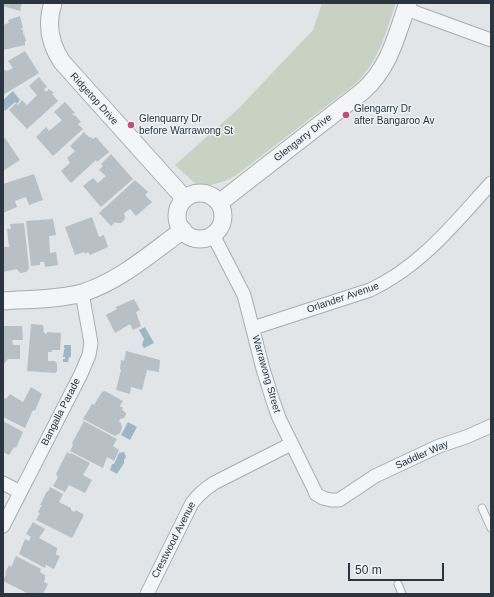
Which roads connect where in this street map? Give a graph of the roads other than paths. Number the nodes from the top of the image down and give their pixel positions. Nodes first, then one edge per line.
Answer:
1 (53, 3) edge
2 (407, 6) edge
3 (491, 40) edge
4 (491, 184) edge
5 (185, 199) junction
6 (219, 203) junction
7 (183, 230) junction
8 (213, 235) junction
9 (82, 293) junction
10 (3, 300) edge
11 (253, 328) junction
12 (491, 426) edge
13 (291, 444) junction
14 (3, 483) edge
15 (355, 490) joint
16 (20, 492) junction
17 (482, 508) dead end
18 (3, 526) edge
19 (491, 528) edge
20 (398, 584) dead end
21 (147, 594) edge
22 (402, 594) edge

1 - 5 street, Ridgetop Drive
2 - 3 street
2 - 6 street, Glengarry Drive
4 - 11 street, Orlander Avenue
5 - 6 street
5 - 7 street
6 - 8 street
7 - 8 street
7 - 9 street
8 - 11 street, Warrawong Street
9 - 10 street
9 - 16 street, Bangalla Parade
11 - 13 street, Warrawong Street
12 - 15 street, Saddler Way
13 - 15 street, Warrawong Street
13 - 21 street, Crestwood Avenue
14 - 16 street
16 - 18 street, Bangalla Parade
17 - 19 lane
20 - 22 lane

